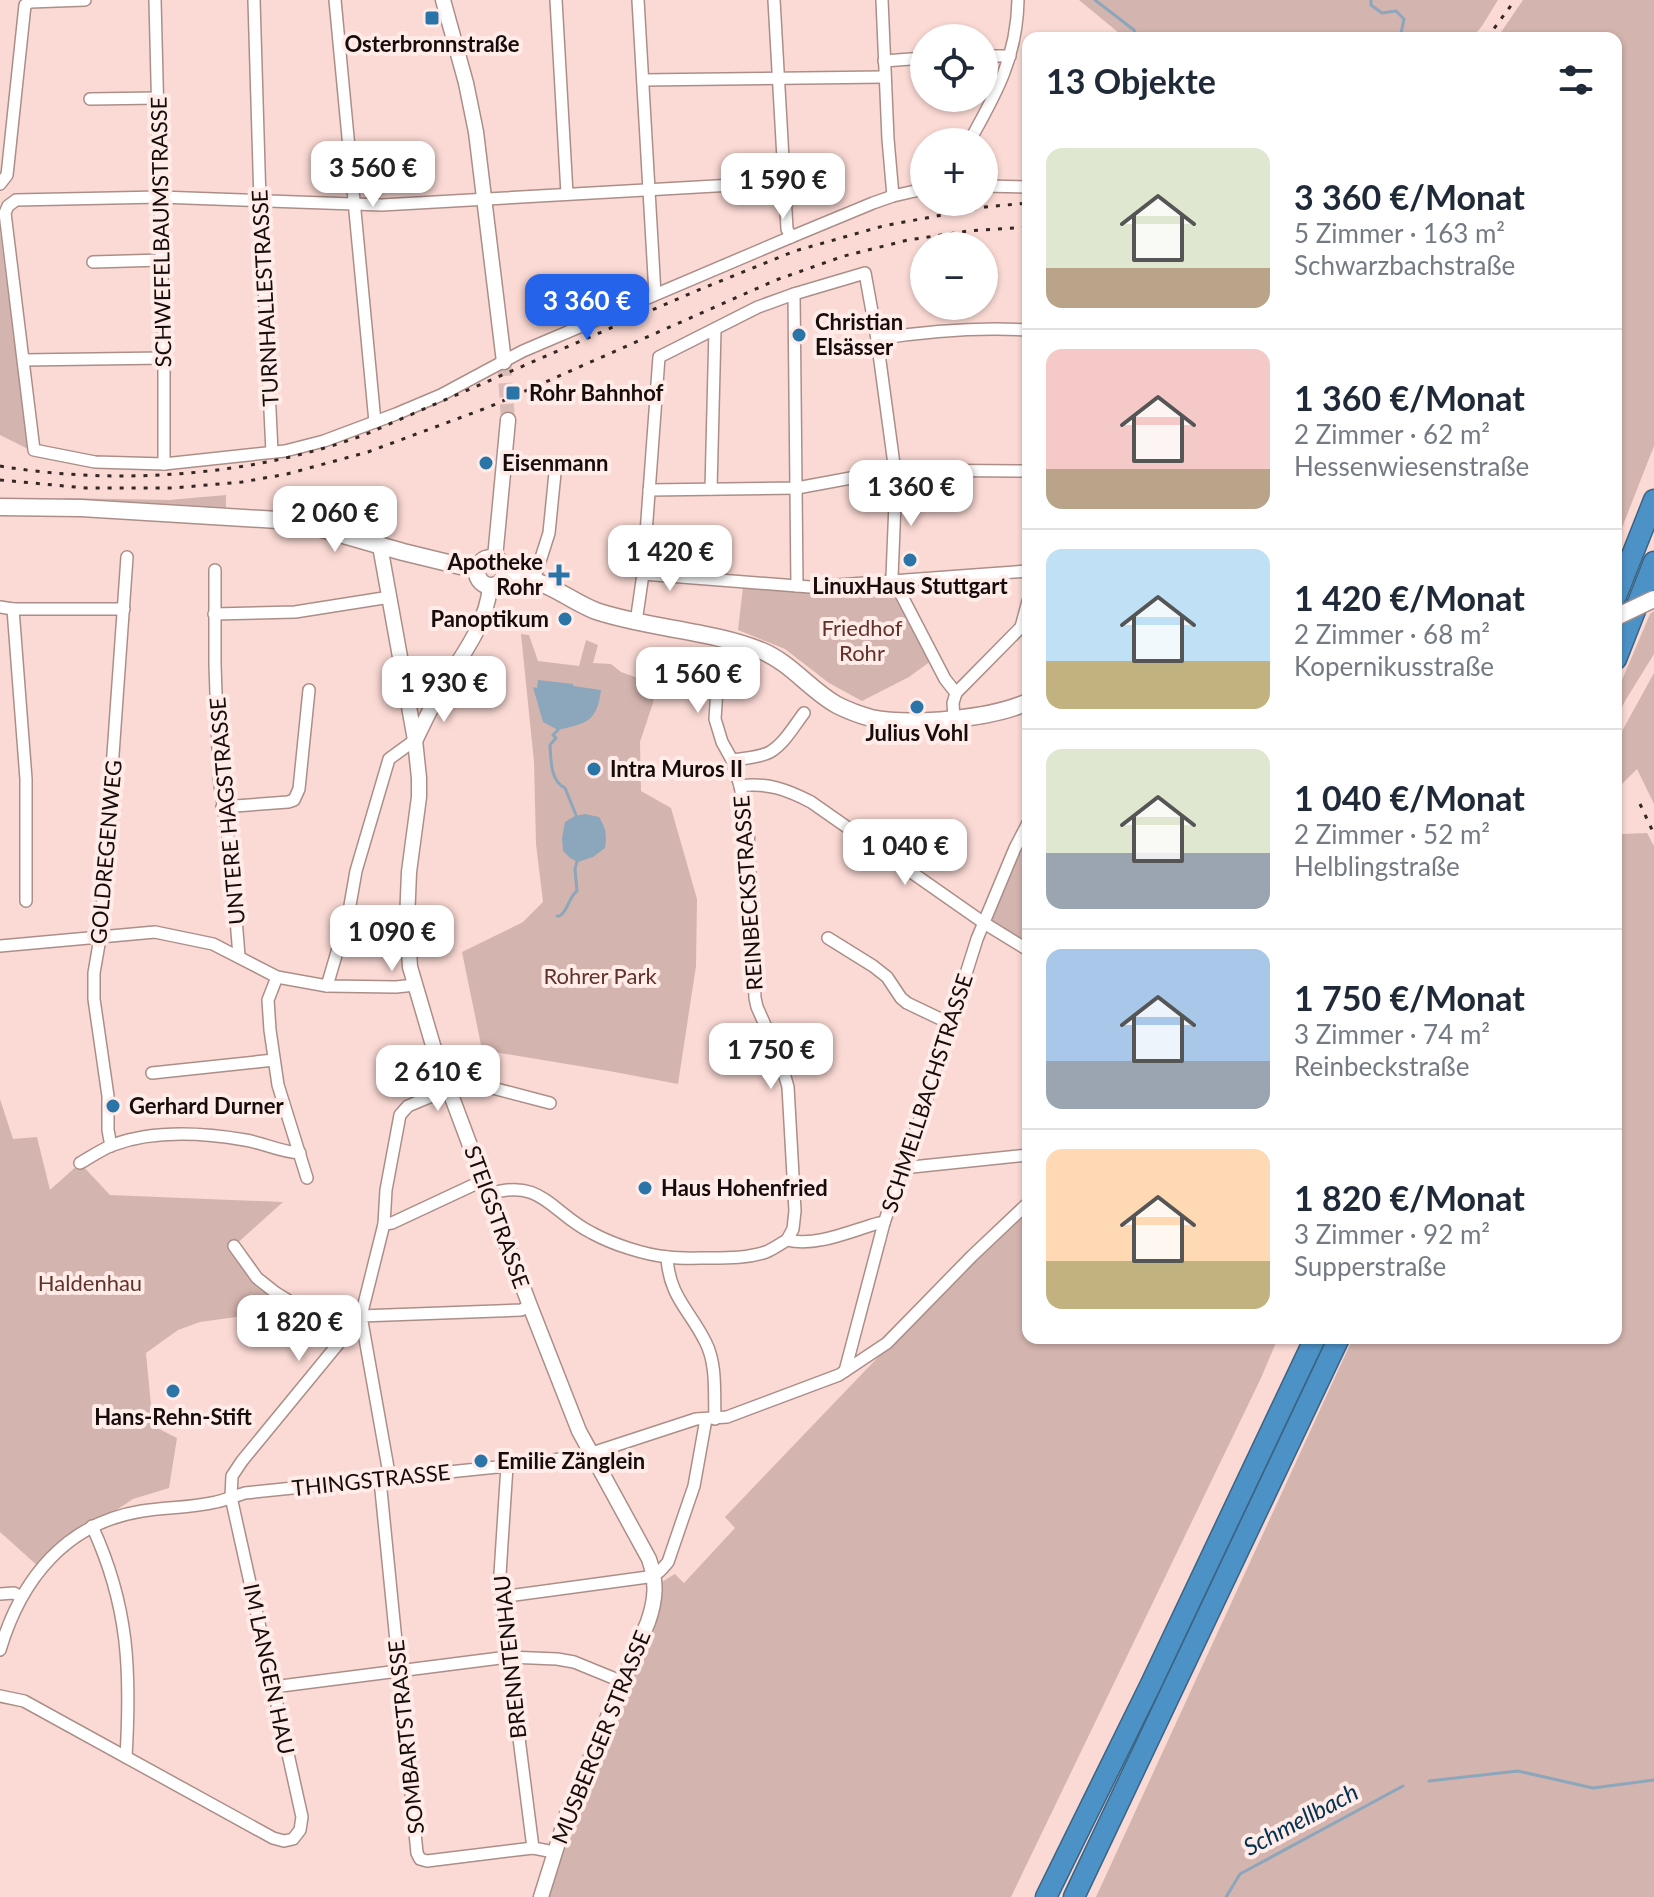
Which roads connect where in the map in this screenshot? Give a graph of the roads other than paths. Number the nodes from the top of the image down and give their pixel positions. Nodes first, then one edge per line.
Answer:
1 (85, 0) edge
2 (155, 0) edge
3 (254, 0) edge
4 (335, 0) edge
5 (443, 0) edge
6 (556, 0) edge
7 (638, 0) edge
8 (774, 0) edge
9 (882, 0) edge
10 (1018, 0) edge
11 (998, 56) edge
12 (1010, 56) junction
13 (910, 59) edge
14 (884, 61) junction
15 (885, 77) junction
16 (778, 78) junction
17 (643, 80) junction
18 (158, 98) junction
19 (90, 99) dead end
20 (977, 128) edge
21 (784, 182) junction
22 (0, 184) edge
23 (998, 186) edge
24 (1022, 187) edge
25 (649, 190) junction
26 (910, 192) edge
27 (567, 194) junction
28 (893, 196) junction
29 (160, 197) junction
30 (485, 200) junction
31 (260, 202) junction
32 (355, 206) junction
33 (791, 237) junction
34 (162, 260) junction
35 (93, 262) dead end
36 (655, 294) junction
37 (794, 294) junction
38 (715, 329) junction
39 (1022, 330) edge
40 (877, 339) junction
41 (164, 358) junction
42 (24, 360) junction
43 (504, 362) junction
44 (508, 420) tunnel mouth
45 (375, 422) junction
46 (272, 452) junction
47 (164, 464) junction
48 (894, 470) junction
49 (1022, 471) edge
50 (555, 473) dead end
51 (797, 488) junction
52 (711, 489) junction
53 (649, 490) junction
54 (1654, 500) edge
55 (2, 509) edge
56 (380, 546) junction
57 (127, 557) dead end
58 (495, 558) junction
59 (1654, 562) edge
60 (215, 570) dead end
61 (477, 570) junction
62 (1022, 571) edge
63 (643, 574) junction
64 (519, 578) junction
65 (1622, 581) edge
66 (893, 582) junction
67 (797, 586) junction
68 (490, 587) junction
69 (390, 597) junction
70 (1654, 599) edge
71 (0, 607) edge
72 (13, 609) junction
73 (124, 609) junction
74 (214, 614) junction
75 (1622, 614) edge
76 (636, 622) junction
77 (1022, 626) edge
78 (729, 640) junction
79 (1622, 644) edge
80 (309, 690) dead end
81 (956, 693) junction
82 (1022, 704) edge
83 (410, 713) junction
84 (804, 713) dead end
85 (428, 715) junction
86 (954, 718) junction
87 (415, 740) junction
88 (732, 760) junction
89 (740, 786) junction
90 (222, 807) junction
91 (1022, 835) edge
92 (26, 901) dead end
93 (984, 923) junction
94 (100, 938) junction
95 (828, 938) dead end
96 (0, 946) edge
97 (1022, 946) edge
98 (239, 956) junction
99 (277, 977) junction
100 (415, 985) junction
101 (327, 986) junction
102 (951, 1024) junction
103 (274, 1060) junction
104 (152, 1073) dead end
105 (449, 1090) junction
106 (550, 1103) dead end
107 (111, 1146) junction
108 (300, 1153) junction
109 (1022, 1156) edge
110 (80, 1163) dead end
111 (904, 1164) junction
112 (307, 1178) dead end
113 (486, 1187) junction
114 (1022, 1209) edge
115 (884, 1223) junction
116 (384, 1224) junction
117 (787, 1240) junction
118 (234, 1246) dead end
119 (667, 1257) junction
120 (530, 1306) junction
121 (361, 1316) junction
122 (344, 1335) junction
123 (1312, 1344) edge
124 (1336, 1344) edge
125 (845, 1371) junction
126 (710, 1419) junction
127 (590, 1453) junction
128 (507, 1466) junction
129 (385, 1479) junction
130 (231, 1497) junction
131 (92, 1526) junction
132 (655, 1576) junction
133 (0, 1594) edge
134 (21, 1597) junction
135 (501, 1597) junction
136 (0, 1650) edge
137 (508, 1657) junction
138 (399, 1670) junction
139 (623, 1682) junction
140 (273, 1687) junction
141 (0, 1696) edge
142 (126, 1757) junction
143 (533, 1848) junction
144 (554, 1852) junction
145 (541, 1897) edge
146 (1046, 1897) edge
147 (1074, 1897) edge

1 - 22 street
2 - 18 street, SCHWEFELBAUMSTRASSE
3 - 31 street, TURNHALLESTRASSE
4 - 32 street
5 - 30 street
6 - 27 street
7 - 17 street
8 - 16 street
9 - 14 street
10 - 12 street
11 - 12 street
12 - 20 street
13 - 14 street
14 - 15 street
15 - 16 street
15 - 28 street
16 - 17 street
16 - 21 street
17 - 25 street
18 - 19 street
18 - 29 street, SCHWEFELBAUMSTRASSE
21 - 25 street
21 - 33 street
23 - 24 street
25 - 27 street
25 - 36 street
26 - 28 street
27 - 30 street
28 - 33 street
29 - 31 street
29 - 34 street, SCHWEFELBAUMSTRASSE
29 - 42 street
30 - 32 street
30 - 43 street
31 - 32 street
31 - 46 street, TURNHALLESTRASSE
32 - 45 street
33 - 36 street
34 - 35 street
34 - 41 street, SCHWEFELBAUMSTRASSE
36 - 43 street
37 - 38 street
37 - 40 street
37 - 51 street
38 - 52 street
38 - 53 street
39 - 40 street
40 - 48 street
41 - 42 street
41 - 47 street, SCHWEFELBAUMSTRASSE
42 - 47 street
43 - 45 street
44 - 58 street
45 - 46 street
46 - 47 street
48 - 49 street
48 - 51 street
48 - 66 street
50 - 64 street
51 - 52 street
51 - 67 street
52 - 53 street
53 - 63 street
54 - 65 highway
55 - 56 main road
56 - 61 main road
56 - 69 street, STEIGSTRASSE
57 - 73 street, GOLDREGENWEG
58 - 61 main road
58 - 64 main road
59 - 79 highway
60 - 74 street, UNTERE HAGSTRASSE
61 - 68 main road
62 - 66 street
63 - 67 street
63 - 76 street
64 - 68 main road
64 - 76 main road
66 - 67 street
66 - 81 street
68 - 85 street
69 - 74 street
69 - 83 street, STEIGSTRASSE
70 - 75 main road, bridge
71 - 72 street
72 - 73 street
72 - 92 street
73 - 94 street, GOLDREGENWEG
74 - 90 street, UNTERE HAGSTRASSE
76 - 78 main road
77 - 81 street
78 - 86 main road
78 - 88 street, REINBECKSTRASSE
80 - 90 street
81 - 86 street
82 - 86 main road
83 - 85 street
83 - 87 street, STEIGSTRASSE
84 - 88 street
85 - 87 street
87 - 100 street, STEIGSTRASSE
87 - 101 street
88 - 89 street, REINBECKSTRASSE
89 - 93 street
89 - 117 street, REINBECKSTRASSE
90 - 98 street, UNTERE HAGSTRASSE
91 - 93 street, SCHMELLBACHSTRASSE
93 - 97 street
93 - 102 street, SCHMELLBACHSTRASSE
94 - 96 street
94 - 98 street
94 - 107 street, GOLDREGENWEG
95 - 102 street
98 - 99 street
99 - 101 street
99 - 103 street
100 - 101 street
100 - 105 street, STEIGSTRASSE
102 - 111 street, SCHMELLBACHSTRASSE
103 - 104 street
103 - 108 street
105 - 106 street
105 - 113 street, STEIGSTRASSE
105 - 116 street
107 - 108 street
107 - 110 street
108 - 112 street
109 - 111 street
111 - 115 street, SCHMELLBACHSTRASSE
113 - 116 street
113 - 119 street
113 - 120 street, STEIGSTRASSE
114 - 125 street
115 - 117 street
115 - 125 street, SCHMELLBACHSTRASSE
116 - 121 street
117 - 119 street
118 - 122 street
119 - 126 street
120 - 121 street
120 - 127 street, STEIGSTRASSE
121 - 122 street
121 - 129 street, SOMBARTSTRASSE
122 - 130 street
123 - 146 highway
124 - 147 highway
125 - 126 street, THINGSTRASSE
126 - 127 street, THINGSTRASSE
126 - 132 street
127 - 128 street, THINGSTRASSE
127 - 132 street, STEIGSTRASSE
128 - 129 street, THINGSTRASSE
128 - 135 street, BRENNTENHAU
129 - 130 street, THINGSTRASSE
129 - 138 street, SOMBARTSTRASSE
130 - 131 street, THINGSTRASSE
130 - 140 street, IM LANGEN HAU
131 - 134 street, THINGSTRASSE
131 - 142 street
132 - 135 street
132 - 139 street, MUSBERGER STRASSE
133 - 134 street
134 - 136 street, THINGSTRASSE
135 - 137 street, BRENNTENHAU
137 - 138 street
137 - 139 street
137 - 143 street, BRENNTENHAU
138 - 140 street
138 - 143 street, SOMBARTSTRASSE
139 - 144 street, MUSBERGER STRASSE
140 - 142 street, IM LANGEN HAU
141 - 142 street
143 - 144 street, SOMBARTSTRASSE
144 - 145 street, MUSBERGER STRASSE

